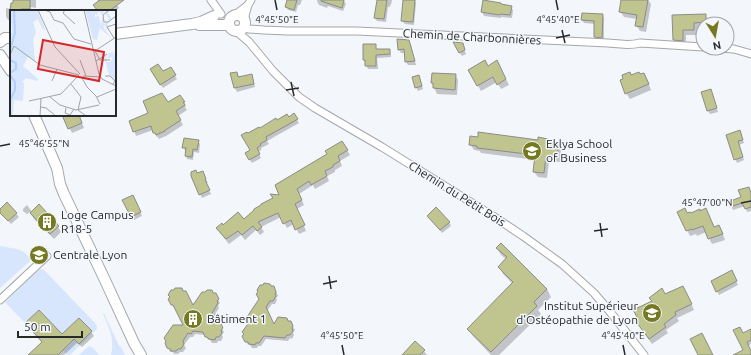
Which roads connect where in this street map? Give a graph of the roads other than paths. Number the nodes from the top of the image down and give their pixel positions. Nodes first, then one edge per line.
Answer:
1 (209, 0) edge
2 (250, 3) edge
3 (232, 22) junction
4 (116, 34) edge
5 (10, 38) edge
6 (0, 41) edge
7 (695, 46) edge
8 (735, 49) edge
9 (0, 54) edge
10 (751, 54) edge
11 (10, 69) edge
12 (34, 116) edge
13 (47, 256) dead end
14 (0, 300) edge
15 (141, 355) edge
16 (644, 355) edge

1 - 3 street, Chemin du Petit Bois
2 - 3 street
3 - 4 main road, Chemin de Charbonnières
3 - 7 street, Chemin de Charbonnières
3 - 16 street, Chemin du Petit Bois
5 - 6 main road
8 - 10 street
9 - 11 main road
12 - 15 main road
13 - 14 street

